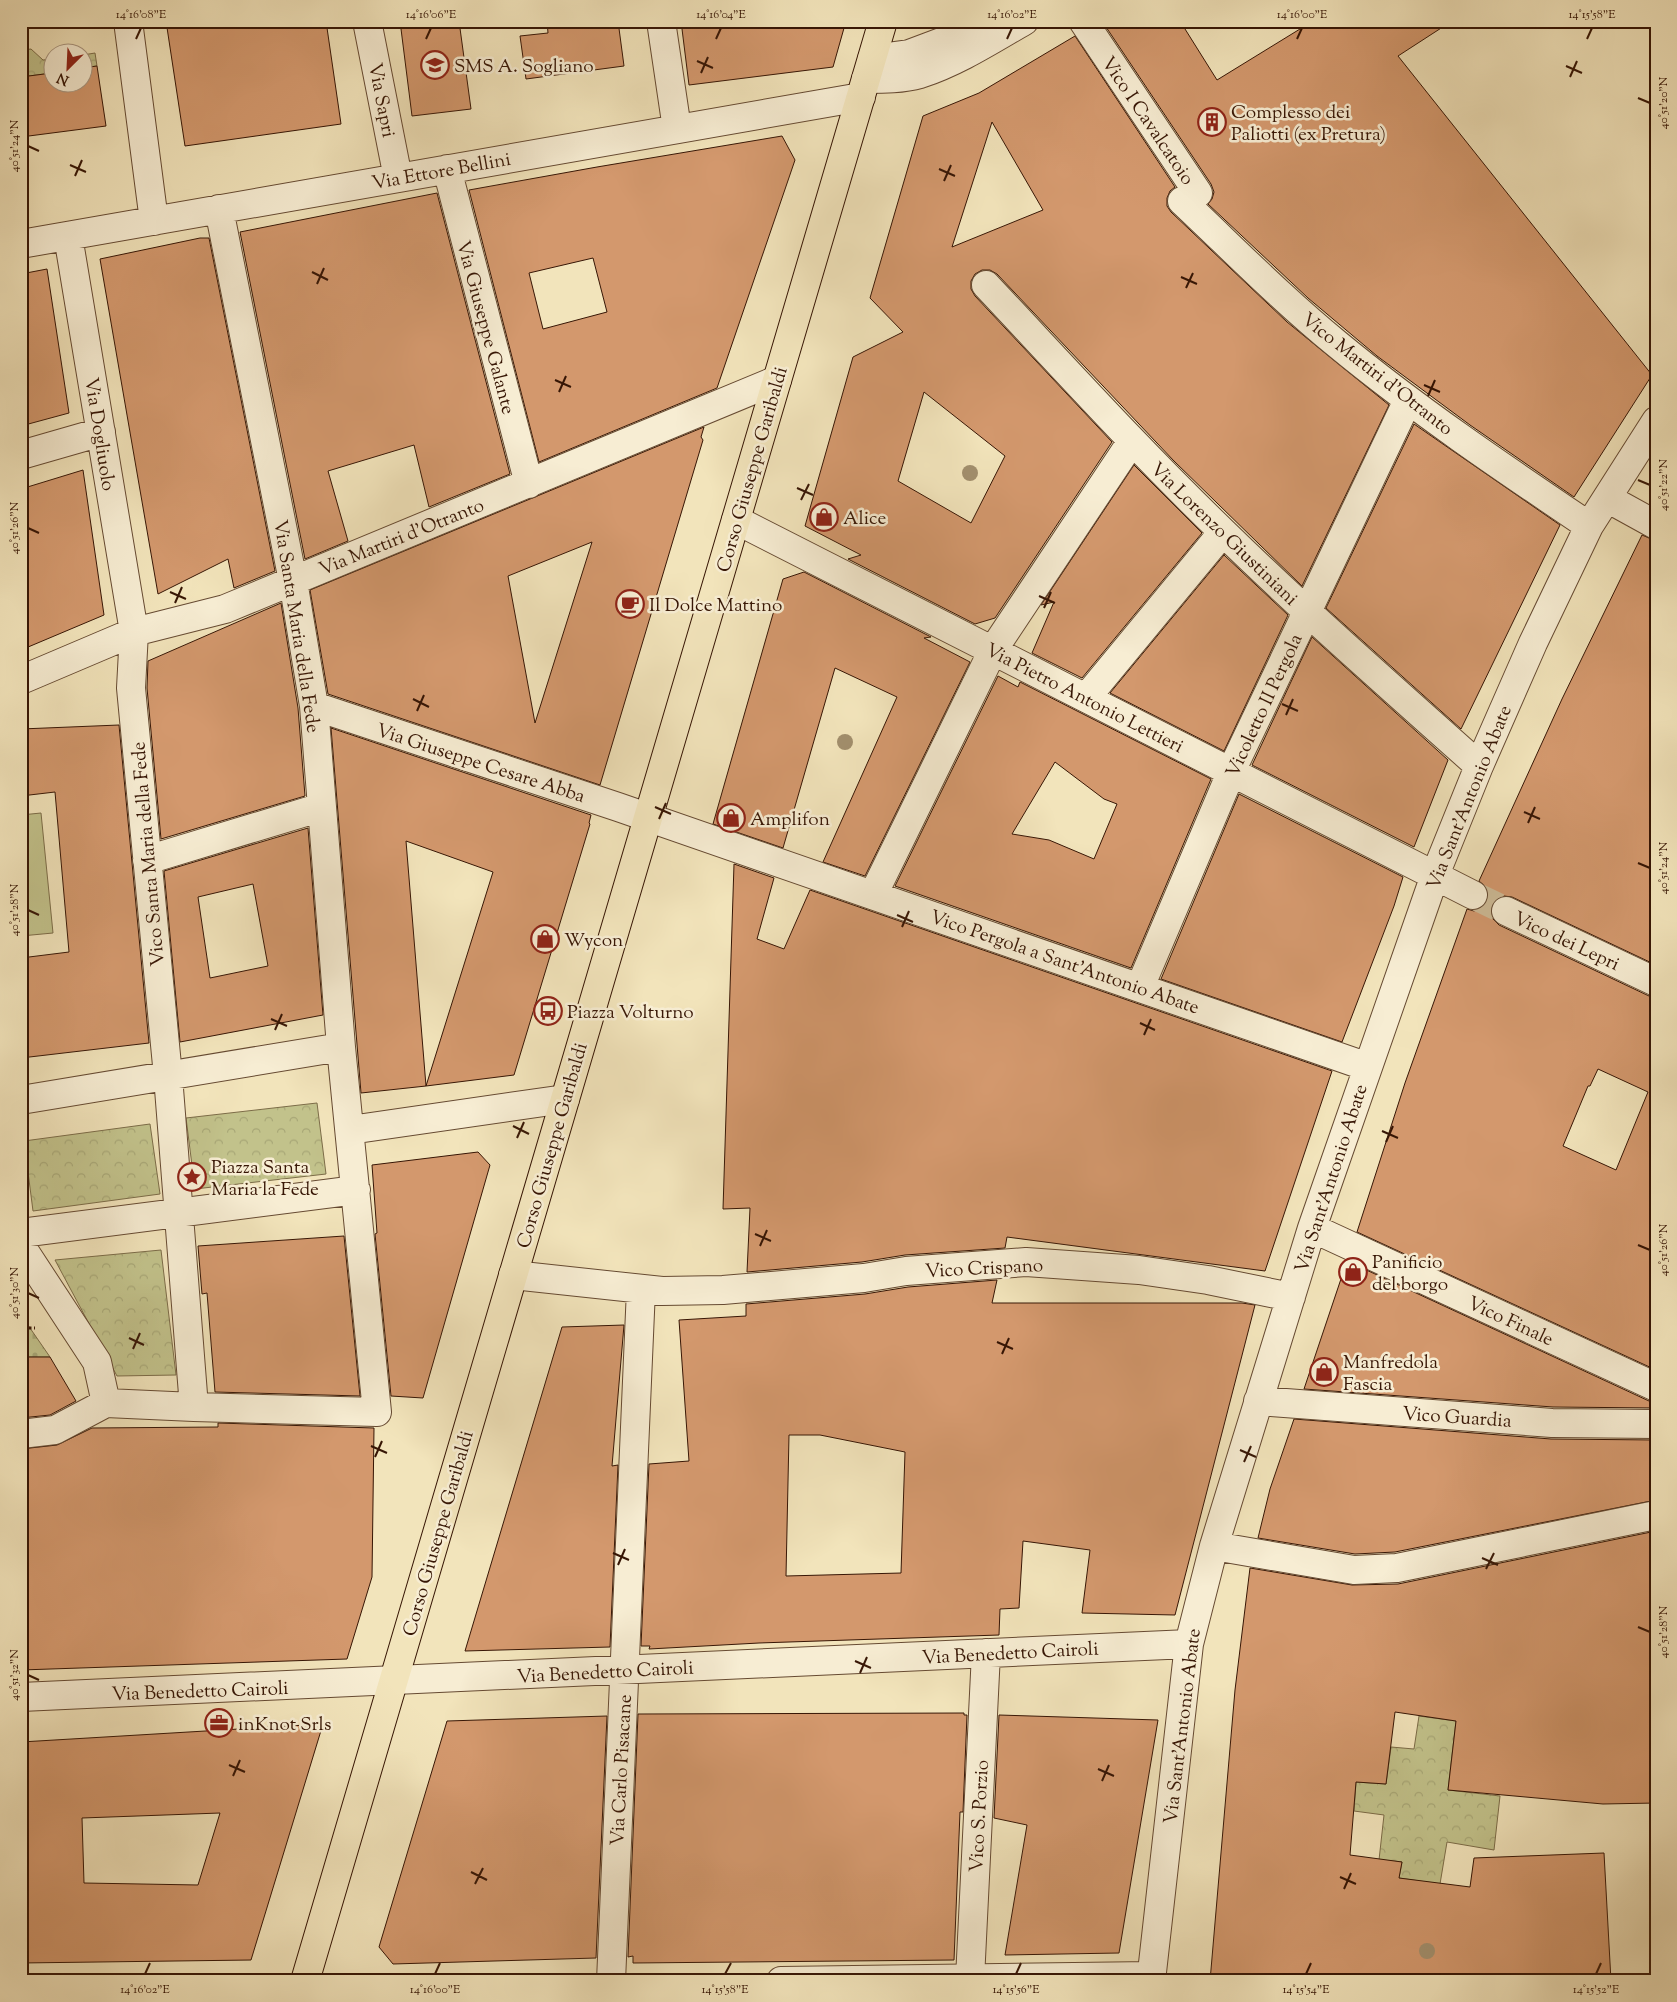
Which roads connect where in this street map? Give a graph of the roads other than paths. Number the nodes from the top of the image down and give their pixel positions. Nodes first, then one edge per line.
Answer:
1 (128, 21) edge
2 (367, 21) edge
3 (661, 21) edge
4 (883, 21) edge
5 (990, 21) edge
6 (1024, 21) edge
7 (1083, 21) edge
8 (866, 78) junction
9 (677, 129) junction
10 (446, 169) junction
11 (398, 178) junction
12 (1190, 197) joint
13 (218, 210) junction
14 (154, 221) junction
15 (68, 236) junction
16 (21, 244) edge
17 (986, 285) dead end
18 (777, 380) junction
19 (1408, 400) junction
20 (1656, 420) edge
21 (101, 432) junction
22 (1132, 442) junction
23 (21, 455) edge
24 (528, 484) junction
25 (1607, 498) junction
26 (736, 520) junction
27 (1656, 525) edge
28 (1589, 526) junction
29 (1222, 532) junction
30 (293, 581) junction
31 (1307, 611) junction
32 (134, 632) junction
33 (993, 650) junction
34 (21, 680) edge
35 (1086, 698) junction
36 (314, 706) junction
37 (1479, 766) junction
38 (1232, 772) junction
39 (322, 807) junction
40 (648, 818) junction
41 (147, 860) junction
42 (1435, 875) junction
43 (873, 895) junction
44 (1473, 895) tunnel mouth
45 (1506, 911) tunnel mouth
46 (1656, 982) edge
47 (1140, 988) junction
48 (341, 1047) junction
49 (1368, 1067) junction
50 (168, 1076) junction
51 (21, 1100) edge
52 (565, 1100) junction
53 (350, 1130) junction
54 (356, 1190) junction
55 (179, 1213) junction
56 (1312, 1228) junction
57 (21, 1233) edge
58 (21, 1246) edge
59 (513, 1275) junction
60 (641, 1289) junction
61 (1291, 1297) junction
62 (1656, 1387) edge
63 (1258, 1401) junction
64 (106, 1403) junction
65 (194, 1407) junction
66 (1656, 1424) edge
67 (21, 1434) edge
68 (1656, 1515) edge
69 (1214, 1546) junction
70 (1189, 1644) junction
71 (986, 1653) junction
72 (625, 1669) junction
73 (393, 1682) junction
74 (21, 1697) edge
75 (970, 1979) junction
76 (1151, 1979) edge
77 (305, 1981) edge
78 (610, 1981) edge
79 (781, 1981) edge

1 - 14 street
2 - 11 street, Via Sapri
3 - 9 street
4 - 8 main road, Corso Giuseppe Garibaldi
5 - 8 street
6 - 8 street
7 - 12 street, Vico I Cavalcatoio
8 - 9 street, Via Ettore Bellini
8 - 18 main road, Corso Giuseppe Garibaldi
9 - 10 street, Via Ettore Bellini
10 - 11 street, Via Ettore Bellini
10 - 24 street, Via Giuseppe Galante
11 - 13 street, Via Ettore Bellini
12 - 19 street, Vico Martiri d'Otranto
13 - 14 street, Via Ettore Bellini
13 - 30 street, Via Santa Maria della Fede
14 - 15 street, Via Ettore Bellini
15 - 16 street, Via Ettore Bellini
15 - 21 street, Via Dogliuolo
17 - 22 street, Via Lorenzo Giustiniani
18 - 24 street, Via Martiri d'Otranto
18 - 26 main road, Corso Giuseppe Garibaldi
19 - 28 street, Vico Martiri d'Otranto
19 - 31 street, Vicoletto II Pergola
20 - 25 street, Via Sant'Antonio Abate
21 - 23 street
21 - 32 street, Via Dogliuolo
22 - 29 street, Via Lorenzo Giustiniani
22 - 33 street
24 - 30 street, Via Martiri d'Otranto
25 - 27 street
25 - 28 street, Via Sant'Antonio Abate
26 - 33 street, Via Pietro Antonio Lettieri
26 - 40 main road, Corso Giuseppe Garibaldi
28 - 37 street, Via Sant'Antonio Abate
29 - 31 street, Via Lorenzo Giustiniani
29 - 35 street
30 - 32 street, Via Martiri d'Otranto
30 - 36 street, Via Santa Maria della Fede
31 - 37 street, Via Lorenzo Giustiniani
31 - 38 street, Vicoletto II Pergola
32 - 34 street, Via Martiri d'Otranto
32 - 41 street, Vico Santa Maria della Fede
33 - 35 street, Via Pietro Antonio Lettieri
33 - 43 street
35 - 38 street, Via Pietro Antonio Lettieri
36 - 39 street, Via Santa Maria della Fede
36 - 40 street, Via Giuseppe Cesare Abba
37 - 42 street, Via Sant'Antonio Abate
38 - 42 street, Via Pietro Antonio Lettieri
38 - 47 street, Vicoletto II Pergola
39 - 41 street
39 - 48 street, Via Santa Maria della Fede
40 - 43 street, Vico Pergola a Sant'Antonio Abate
40 - 52 main road, Corso Giuseppe Garibaldi
41 - 50 street, Vico Santa Maria della Fede
42 - 44 street
42 - 49 street, Via Sant'Antonio Abate
43 - 47 street, Vico Pergola a Sant'Antonio Abate
45 - 46 street, Vico dei Lepri
47 - 49 street, Vico Pergola a Sant'Antonio Abate
48 - 50 street
48 - 53 street, Via Santa Maria della Fede
49 - 56 street, Via Sant'Antonio Abate
50 - 51 street
50 - 55 street, Vico Santa Maria della Fede
52 - 53 street
52 - 59 main road, Corso Giuseppe Garibaldi
53 - 54 street, Via Santa Maria della Fede
54 - 55 street
54 - 65 street
55 - 57 street
55 - 65 street, Vico Santa Maria della Fede
56 - 61 street, Via Sant'Antonio Abate
56 - 62 street, Vico Finale
58 - 64 street
59 - 60 street, Vico Crispano
59 - 73 main road, Corso Giuseppe Garibaldi
60 - 61 street, Vico Crispano
60 - 72 street, Via Carlo Pisacane
61 - 63 street, Via Sant'Antonio Abate
63 - 66 street, Vico Guardia
63 - 69 street, Via Sant'Antonio Abate
64 - 65 street
64 - 67 street
68 - 69 street
69 - 70 street, Via Sant'Antonio Abate
70 - 71 street, Via Benedetto Cairoli
70 - 76 street, Via Sant'Antonio Abate
71 - 72 street, Via Benedetto Cairoli
71 - 75 street, Vico S. Porzio
72 - 73 street, Via Benedetto Cairoli
72 - 78 street, Via Carlo Pisacane
73 - 74 street, Via Benedetto Cairoli
73 - 77 main road, Corso Giuseppe Garibaldi
75 - 76 street
75 - 79 street

